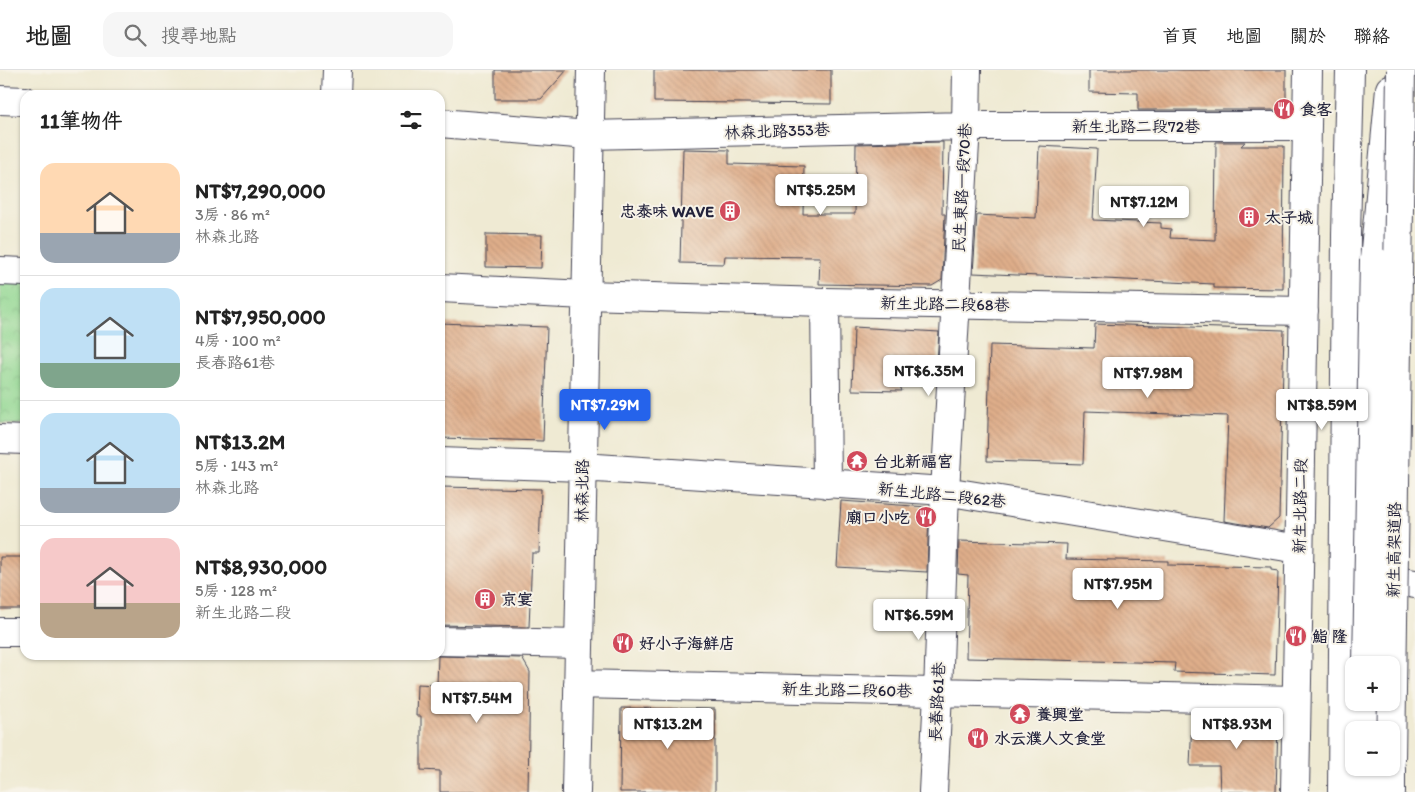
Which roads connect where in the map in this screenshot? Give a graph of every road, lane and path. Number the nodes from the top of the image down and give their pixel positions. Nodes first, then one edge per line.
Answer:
1 (337, 70) edge
2 (590, 70) edge
3 (967, 70) edge
4 (1308, 70) edge
5 (1350, 70) edge
6 (1392, 70) edge
7 (1401, 70) edge
8 (336, 90) edge
9 (0, 100) edge
10 (20, 101) edge
11 (445, 123) edge
12 (966, 126) junction
13 (1307, 126) junction
14 (589, 135) junction
15 (0, 271) edge
16 (20, 272) edge
17 (445, 288) edge
18 (586, 294) junction
19 (825, 302) junction
20 (956, 305) junction
21 (1304, 311) junction
22 (0, 439) edge
23 (20, 440) edge
24 (445, 462) edge
25 (582, 467) junction
26 (827, 484) junction
27 (945, 491) junction
28 (1299, 549) junction
29 (1343, 572) junction
30 (1415, 584) edge
31 (0, 632) edge
32 (20, 632) edge
33 (445, 641) edge
34 (579, 644) junction
35 (1367, 656) edge
36 (578, 684) junction
37 (938, 692) junction
38 (1296, 700) junction
39 (1392, 721) edge
40 (1365, 776) edge
41 (1391, 776) edge
42 (576, 792) edge
43 (933, 792) edge
44 (1294, 792) edge
45 (1342, 792) edge
46 (1365, 792) edge
47 (1391, 792) edge

1 - 8 main road
2 - 14 main road, 林森北路
3 - 12 main road, 民生東路一段70巷
4 - 13 main road, 新生北路二段
5 - 29 main road
6 - 35 main road, bridge
7 - 39 main road, 新生高架道路, bridge
9 - 10 main road
11 - 14 main road, 林森北路353巷
12 - 13 main road, 新生北路二段72巷
12 - 14 main road, 林森北路353巷
12 - 20 main road, 民生東路一段70巷
13 - 21 main road, 新生北路二段
14 - 18 main road, 林森北路
15 - 16 main road
17 - 18 main road, 新生北路二段68巷
18 - 19 main road, 新生北路二段68巷
18 - 25 main road, 林森北路
19 - 20 main road, 新生北路二段68巷
19 - 26 main road
20 - 21 main road, 新生北路二段68巷
20 - 27 main road, 民生東路一段70巷
21 - 28 main road, 新生北路二段
22 - 23 main road
24 - 25 main road, 新生北路二段62巷
25 - 26 main road, 新生北路二段62巷
25 - 34 main road, 林森北路
26 - 27 main road, 新生北路二段62巷
27 - 28 main road, 新生北路二段62巷
27 - 37 main road, 長春路61巷
28 - 38 main road, 新生北路二段
29 - 30 main road
29 - 45 main road
31 - 32 main road
33 - 34 main road
34 - 36 main road, 林森北路
36 - 37 main road, 新生北路二段60巷
36 - 42 main road, 林森北路
37 - 38 main road, 新生北路二段60巷
37 - 43 main road, 長春路61巷
38 - 44 main road, 新生北路二段
40 - 46 main road
41 - 47 main road

